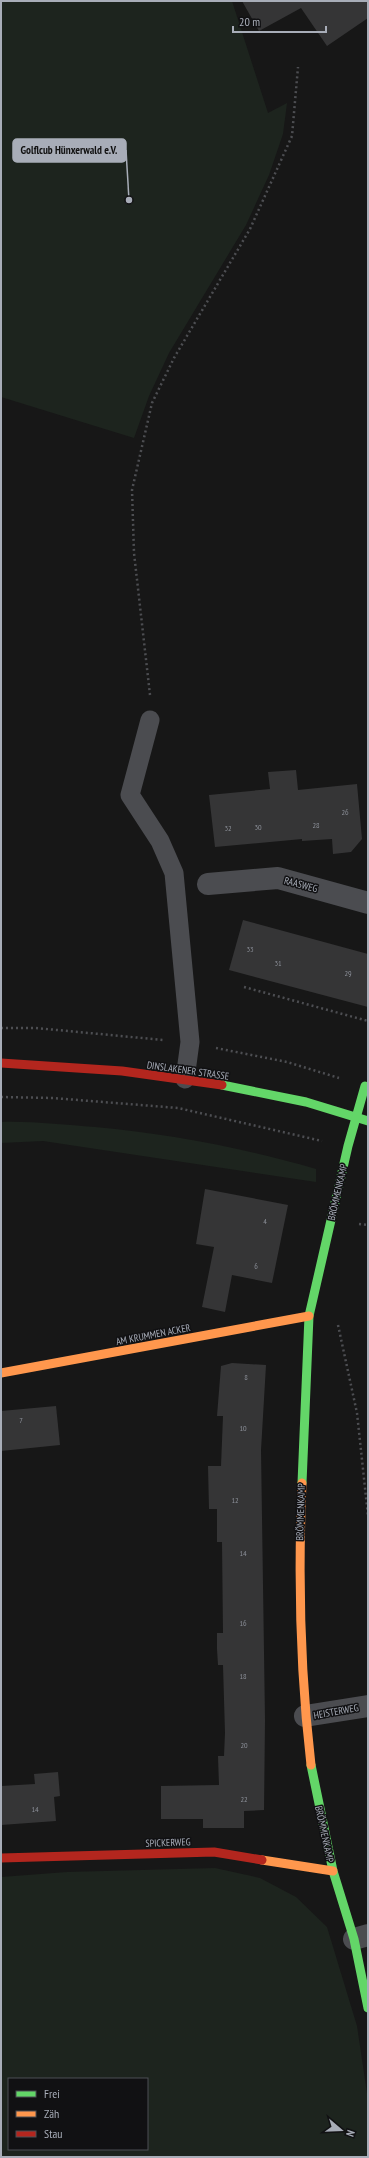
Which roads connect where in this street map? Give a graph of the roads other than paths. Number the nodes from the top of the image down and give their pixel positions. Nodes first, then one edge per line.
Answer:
1 (150, 720) road end
2 (208, 884) dead end
3 (368, 903) edge
4 (1, 1063) edge
5 (185, 1078) junction
6 (365, 1086) dead end
7 (356, 1116) junction
8 (368, 1121) edge
9 (309, 1316) junction
10 (1, 1373) edge
11 (368, 1706) edge
12 (305, 1716) junction
13 (1, 1858) edge
14 (333, 1871) junction
15 (361, 1937) edge
16 (368, 2008) edge

1 - 5 lane
2 - 3 street, RAASWEG
4 - 5 street, DINSLAKENER STRASSE
5 - 7 street, DINSLAKENER STRASSE
6 - 7 street, BRÖMMENKAMP
7 - 8 street, DINSLAKENER STRASSE
7 - 9 street, BRÖMMENKAMP
9 - 10 street, AM KRUMMEN ACKER
9 - 12 street, BRÖMMENKAMP
11 - 12 street, HEISTERWEG
12 - 14 street, BRÖMMENKAMP
13 - 14 street, SPICKERWEG
14 - 15 street, BRÖMMENKAMP
15 - 16 street, BRÖMMENKAMP

